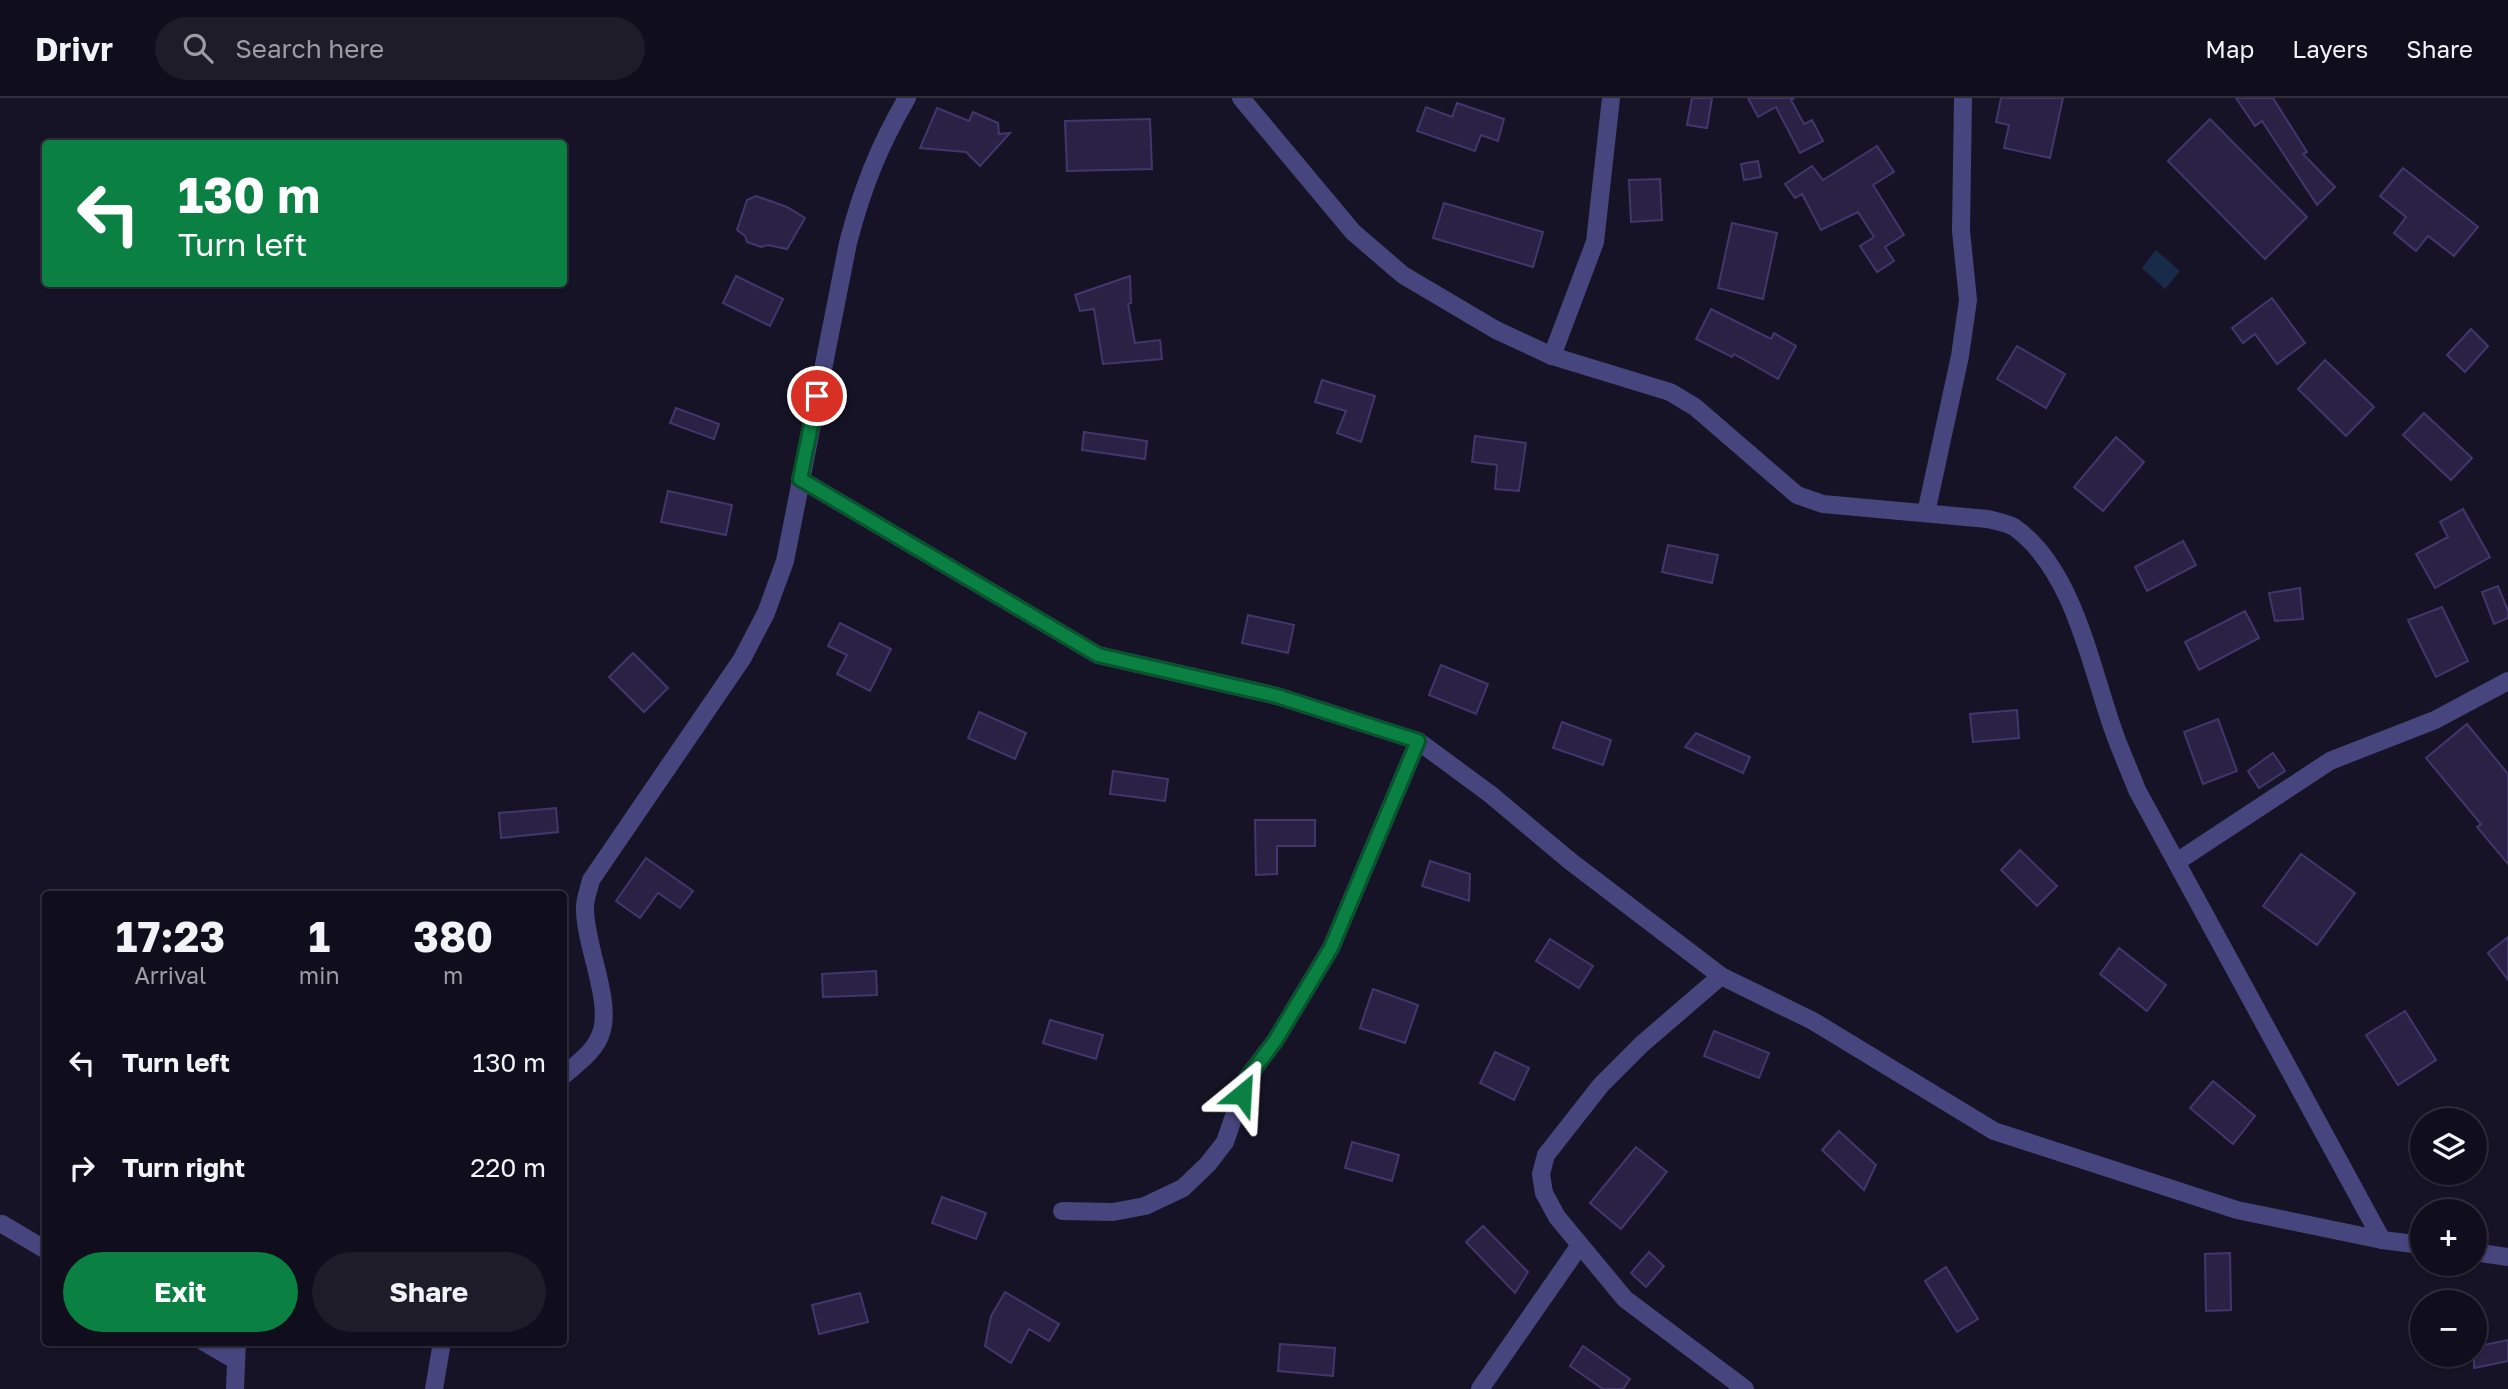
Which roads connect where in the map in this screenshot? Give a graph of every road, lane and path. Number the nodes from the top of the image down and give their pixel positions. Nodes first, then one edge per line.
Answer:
1 (907, 98) edge
2 (1241, 98) edge
3 (1611, 98) edge
4 (1963, 98) edge
5 (1552, 356) junction
6 (800, 479) junction
7 (1926, 513) junction
8 (2508, 681) edge
9 (1418, 741) junction
10 (2178, 861) junction
11 (1721, 976) junction
12 (567, 1072) edge
13 (1062, 1211) dead end
14 (2, 1224) dead end
15 (2382, 1240) junction
16 (2410, 1244) edge
17 (1580, 1245) junction
18 (42, 1248) edge
19 (2487, 1254) edge
20 (2508, 1257) edge
21 (218, 1346) edge
22 (441, 1346) edge
23 (236, 1351) edge
24 (235, 1389) edge
25 (434, 1389) edge
26 (1480, 1389) edge
27 (1745, 1389) edge

1 - 6 street
2 - 5 street
3 - 5 street
4 - 7 street
5 - 7 street
6 - 9 street
6 - 12 street
7 - 10 street
8 - 10 street
9 - 11 street
9 - 13 street
10 - 15 street
11 - 15 street
11 - 17 street
14 - 18 street
15 - 16 street
17 - 26 street
17 - 27 street
19 - 20 street
21 - 23 street
22 - 25 street
23 - 24 street

